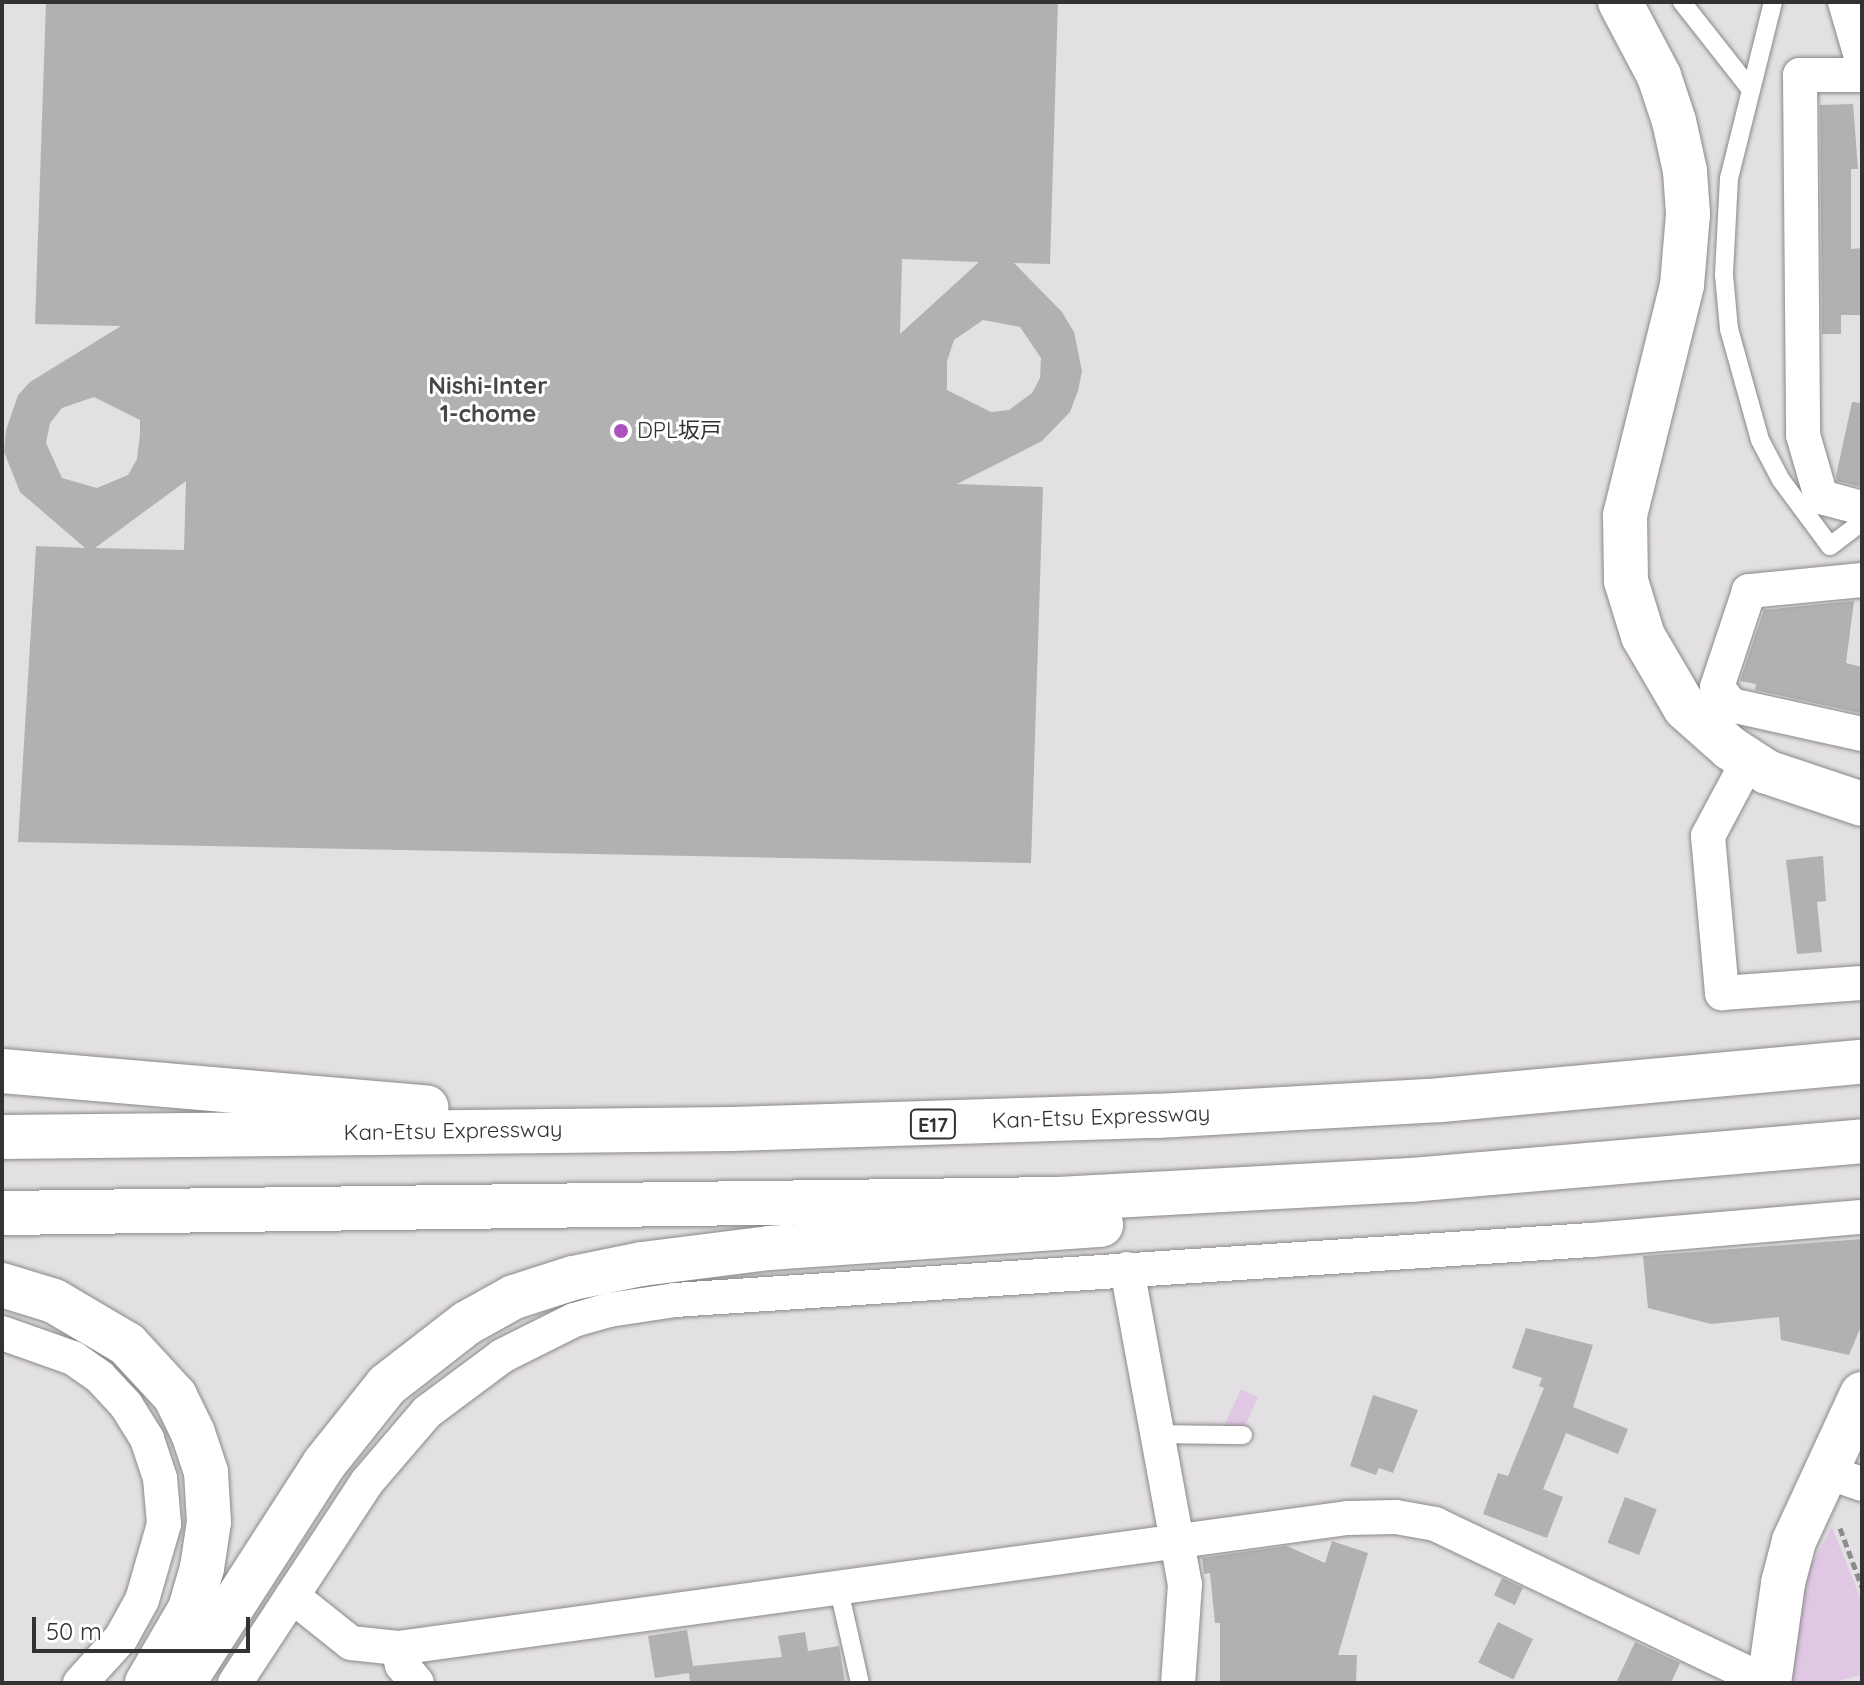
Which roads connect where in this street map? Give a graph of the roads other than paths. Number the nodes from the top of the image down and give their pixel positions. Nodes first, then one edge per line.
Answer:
1 (1620, 2) edge
2 (1773, 2) edge
3 (1845, 2) edge
4 (1689, 5) edge
5 (1862, 60) edge
6 (1862, 75) edge
7 (1749, 87) junction
8 (1862, 508) edge
9 (1862, 522) edge
10 (1862, 580) edge
11 (1862, 734) edge
12 (1748, 761) junction
13 (1862, 804) edge
14 (1862, 983) edge
15 (1862, 1062) edge
16 (2, 1071) edge
17 (732, 1129) junction
18 (2, 1137) edge
19 (1862, 1141) edge
20 (1411, 1180) junction
21 (2, 1213) edge
22 (1862, 1217) edge
23 (1127, 1269) junction
24 (2, 1285) edge
25 (2, 1333) edge
26 (1862, 1394) edge
27 (1157, 1434) junction
28 (1243, 1435) dead end
29 (1832, 1484) edge
30 (1178, 1542) junction
31 (839, 1590) junction
32 (292, 1596) junction
33 (398, 1648) junction
34 (80, 1683) edge
35 (147, 1683) edge
36 (183, 1683) edge
37 (235, 1683) edge
38 (417, 1683) edge
39 (860, 1683) edge
40 (1178, 1683) edge
41 (1768, 1683) edge

1 - 12 main road
2 - 7 lane
3 - 5 street
4 - 7 lane
6 - 8 street
7 - 9 lane
10 - 11 street
12 - 13 main road
12 - 14 street
15 - 17 main road, Kan-Etsu Expressway / E17
16 - 17 main road
17 - 18 main road, Kan-Etsu Expressway / E17
19 - 20 main road
20 - 21 main road
20 - 36 main road
22 - 23 street
23 - 27 street
23 - 32 street
24 - 35 main road
25 - 34 street
26 - 29 main road
27 - 28 lane
27 - 30 street
29 - 41 main road
30 - 31 street
30 - 40 street
30 - 41 street
31 - 33 street
31 - 39 lane
32 - 33 street
32 - 37 street
33 - 38 street

